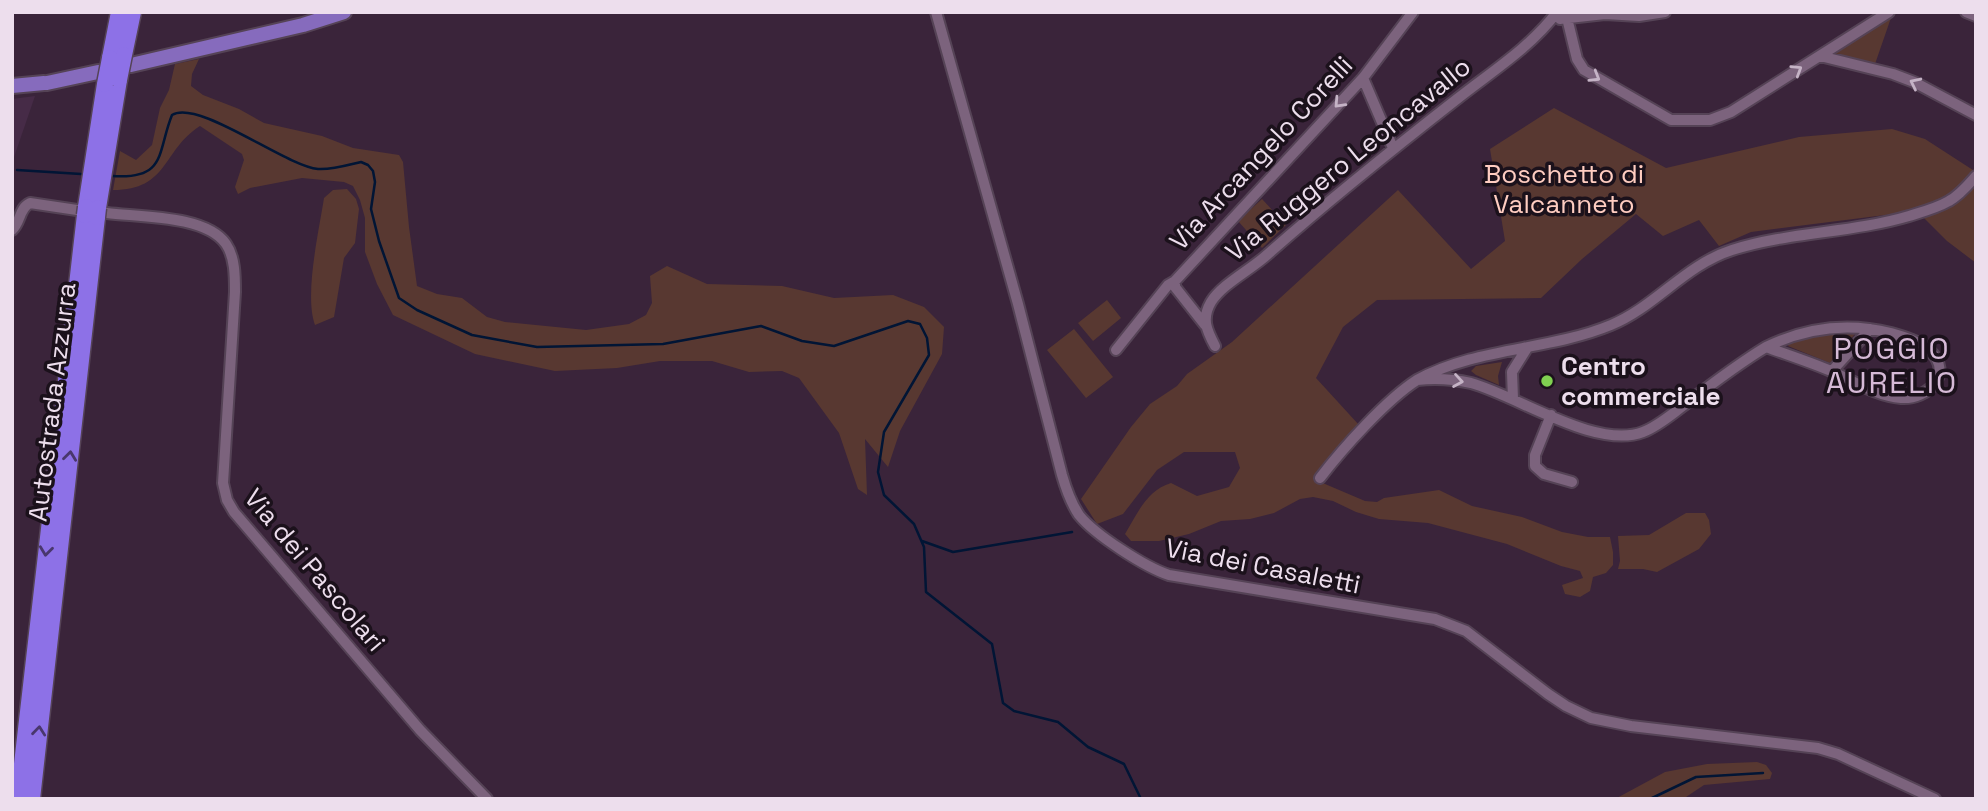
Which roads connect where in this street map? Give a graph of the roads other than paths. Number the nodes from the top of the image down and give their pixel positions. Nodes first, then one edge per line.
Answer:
1 (119, 12) edge
2 (133, 12) edge
3 (344, 12) edge
4 (936, 12) edge
5 (1413, 12) edge
6 (1665, 12) edge
7 (1889, 12) edge
8 (1966, 12) edge
9 (1614, 13) edge
10 (1976, 16) edge
11 (1558, 17) edge
12 (1820, 56) junction
13 (122, 59) junction
14 (1363, 78) junction
15 (107, 79) junction
16 (12, 86) edge
17 (1976, 115) edge
18 (1392, 148) junction
19 (1976, 176) edge
20 (92, 209) junction
21 (12, 230) edge
22 (1175, 281) junction
23 (1205, 325) junction
24 (1870, 329) junction
25 (1215, 346) dead end
26 (1766, 347) junction
27 (1527, 348) junction
28 (1116, 350) dead end
29 (1832, 371) junction
30 (1417, 380) junction
31 (1513, 399) junction
32 (1551, 415) junction
33 (1320, 478) dead end
34 (1572, 482) dead end
35 (18, 799) edge
36 (32, 799) edge
37 (486, 799) edge
38 (1935, 799) edge

1 - 13 highway, Autostrada Azzurra
2 - 13 highway, Autostrada Azzurra
3 - 13 main road
4 - 38 street, Via dei Casaletti
5 - 14 street, Via Arcangelo Corelli
6 - 9 street
7 - 12 street
8 - 10 street
9 - 11 street
11 -> 12 street
11 - 18 street, Via Ruggero Leoncavallo
17 -> 12 street
13 - 15 highway, Autostrada Azzurra, bridge
14 - 18 street
14 -> 22 street, Via Arcangelo Corelli
15 - 16 main road
15 - 20 highway, Autostrada Azzurra
18 - 23 street, Via Ruggero Leoncavallo
19 - 27 street
20 - 21 street, Via dei Pascolari
20 -> 35 highway, Autostrada Azzurra
36 -> 20 highway, Autostrada Azzurra
20 - 37 street, Via dei Pascolari
22 - 23 street, Via Arcangelo Corelli
22 - 28 street
23 - 25 street
24 - 26 street
24 - 29 street
24 - 29 street
26 - 29 street
26 - 32 street
27 - 30 street
27 - 31 street
30 -> 31 street
30 - 33 street
31 - 32 street
32 - 34 street

